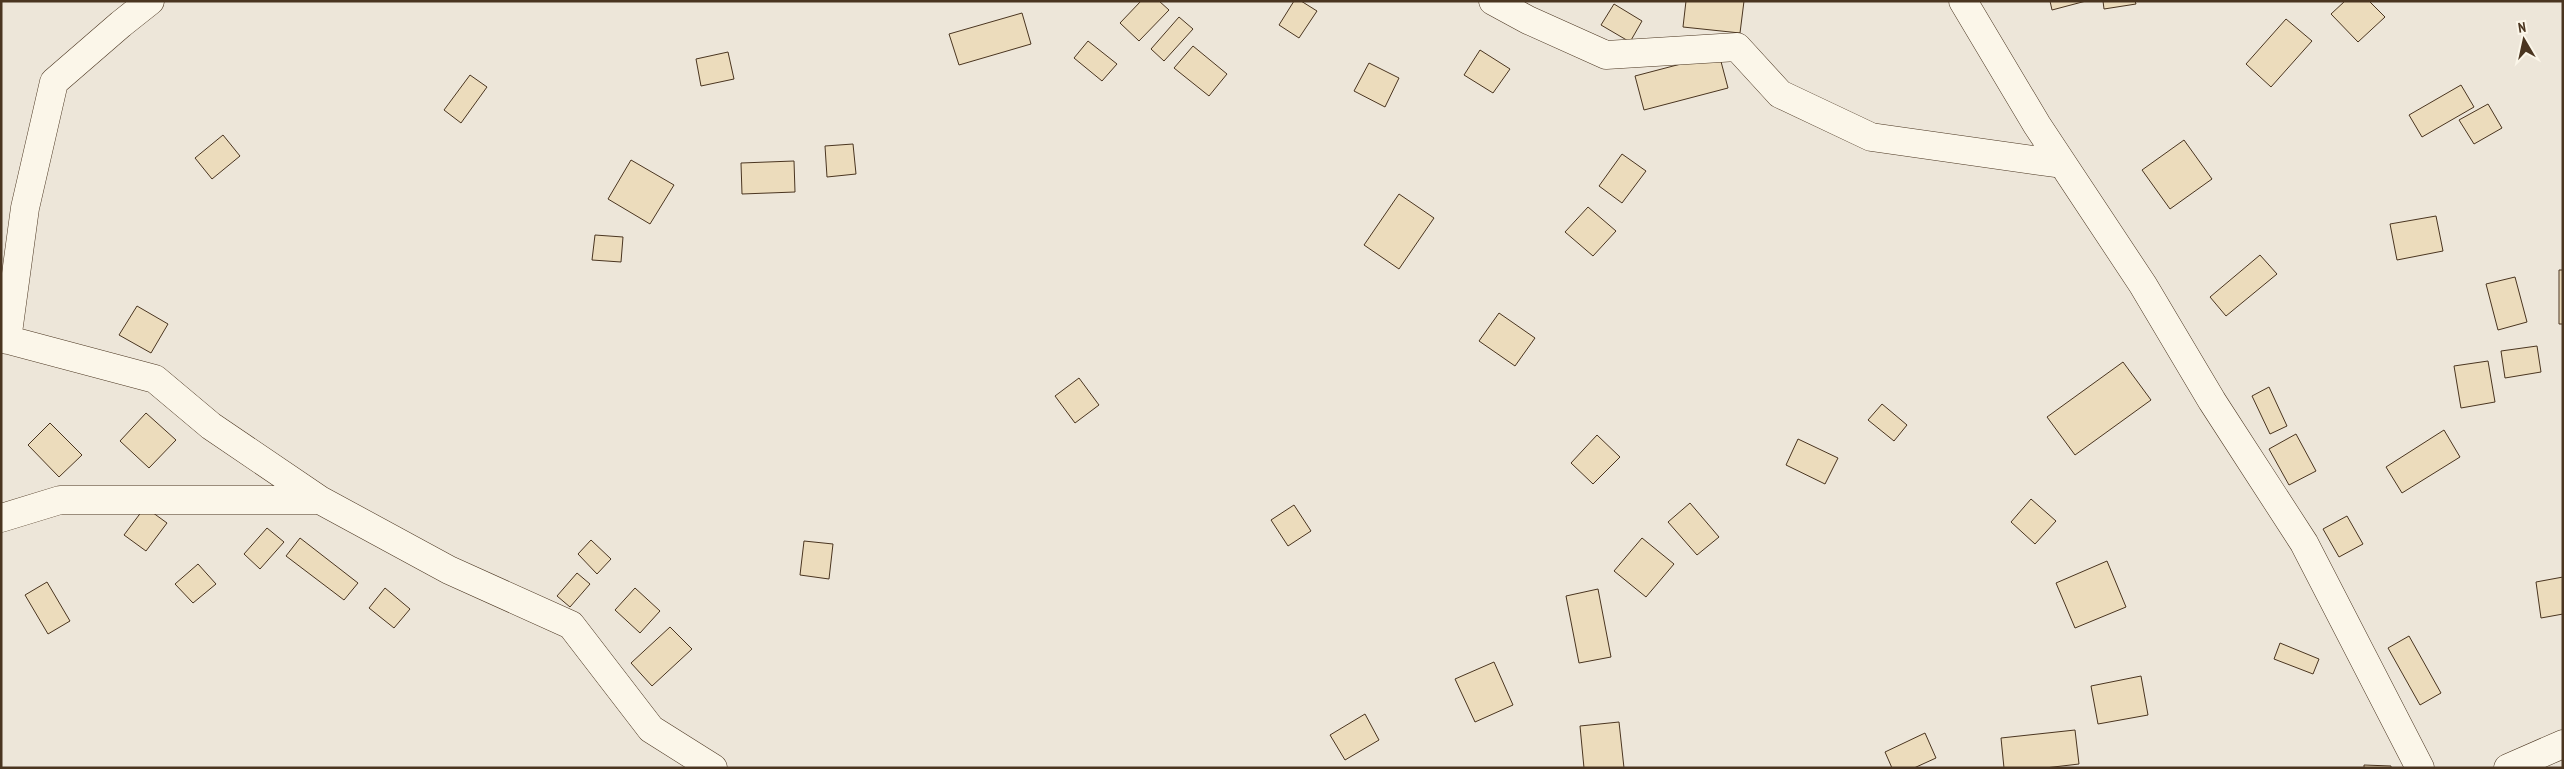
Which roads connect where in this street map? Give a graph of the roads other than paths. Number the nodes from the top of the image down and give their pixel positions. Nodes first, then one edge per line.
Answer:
1 (150, 1) edge
2 (1494, 1) edge
3 (1963, 1) edge
4 (2062, 164) junction
5 (4, 339) edge
6 (320, 500) junction
7 (1, 518) edge
8 (2563, 744) edge
9 (713, 768) edge
10 (2420, 768) edge
11 (2508, 768) edge

1 - 5 street
2 - 4 street
3 - 4 street
4 - 10 street
5 - 6 street
6 - 7 street
6 - 9 street
8 - 11 street

